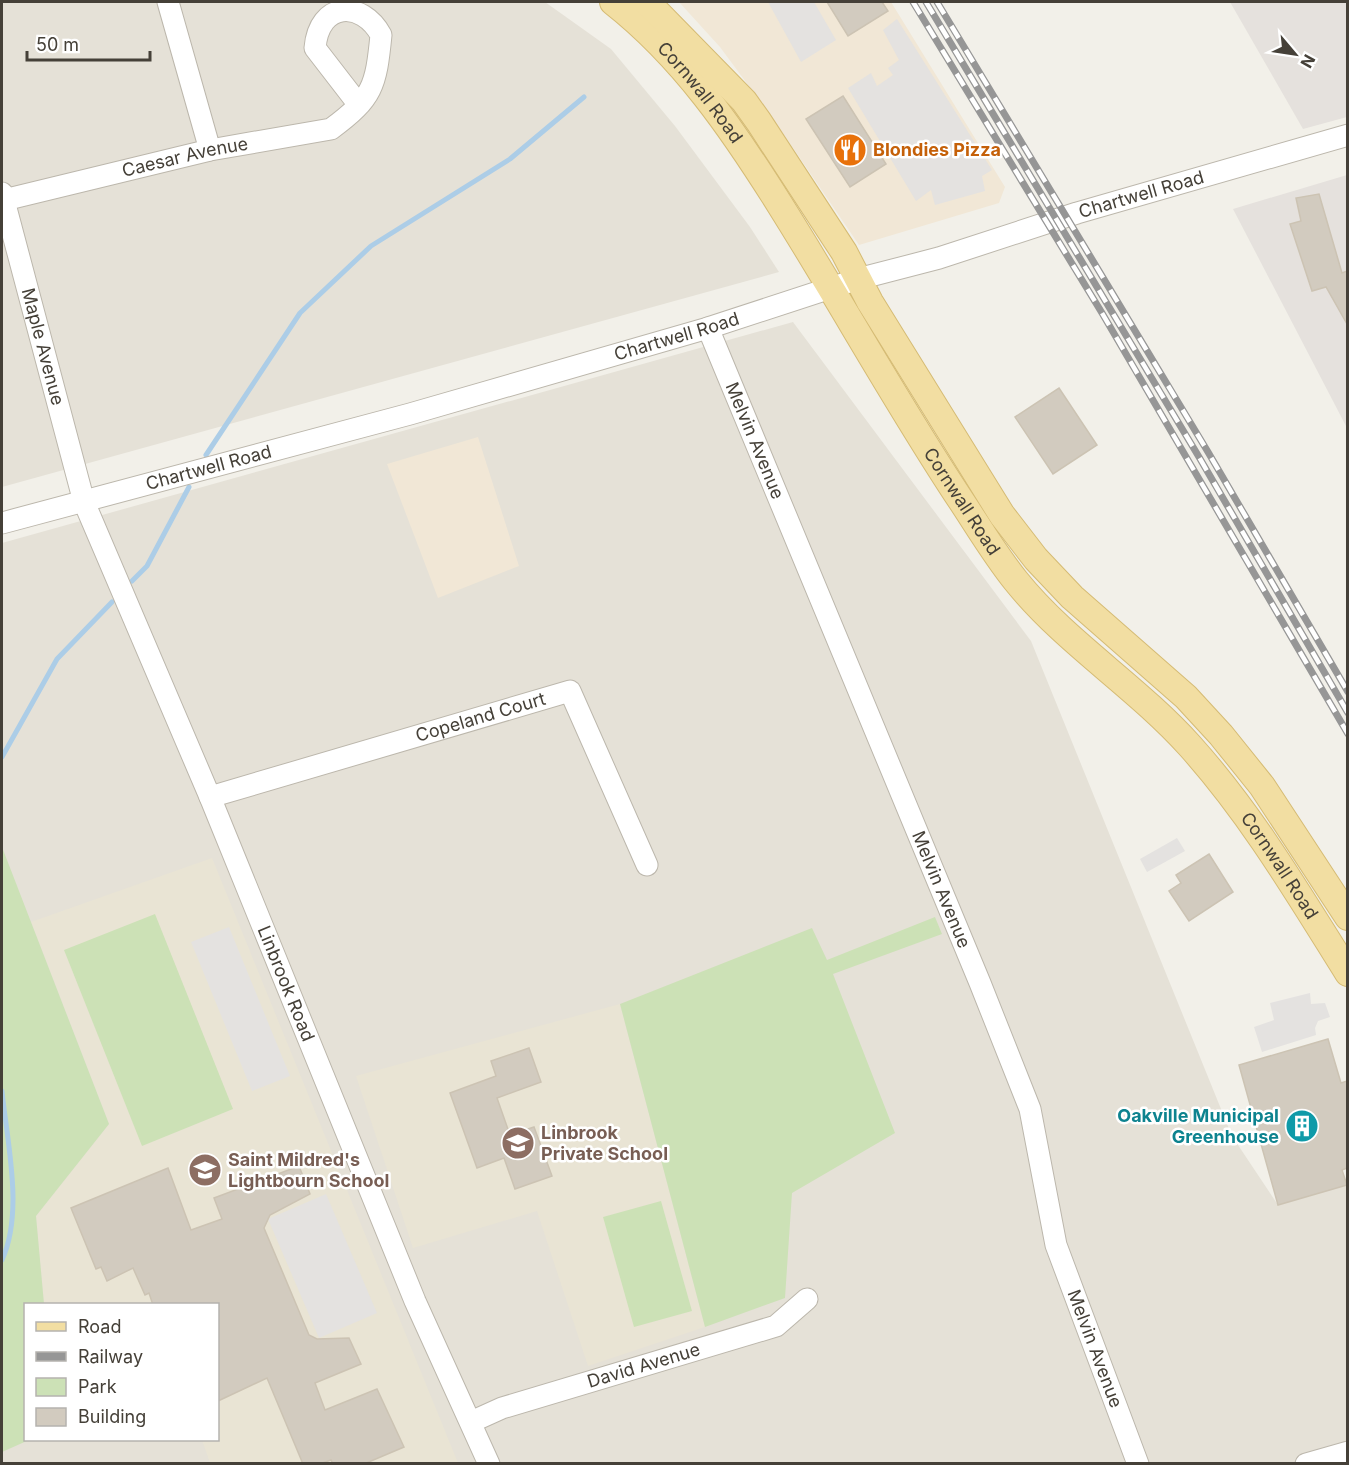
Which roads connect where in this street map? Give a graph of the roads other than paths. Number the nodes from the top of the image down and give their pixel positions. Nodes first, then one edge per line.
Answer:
1 (168, 2) edge
2 (613, 2) edge
3 (646, 2) edge
4 (359, 105) dead end
5 (1347, 135) edge
6 (210, 150) junction
7 (3, 196) edge
8 (858, 279) junction
9 (832, 287) junction
10 (708, 328) junction
11 (84, 502) junction
12 (2, 524) edge
13 (210, 798) junction
14 (647, 865) dead end
15 (1347, 916) edge
16 (1347, 973) edge
17 (807, 1299) dead end
18 (471, 1422) junction
19 (1347, 1452) edge
20 (489, 1464) edge
21 (1138, 1464) edge
22 (1306, 1464) edge

1 - 6 street
2 - 9 main road, Cornwall Road
3 - 8 main road, Cornwall Road
4 - 6 street, Caesar Avenue
5 - 8 street, Chartwell Road
6 - 7 street, Caesar Avenue
7 - 11 street, Maple Avenue
8 - 9 street, Chartwell Road
8 - 15 main road, Cornwall Road
9 - 10 street, Chartwell Road
9 - 16 main road, Cornwall Road
10 - 11 street, Chartwell Road
10 - 21 street, Melvin Avenue
11 - 12 street, Chartwell Road
11 - 13 street, Linbrook Road
13 - 14 street, Copeland Court
13 - 18 street, Linbrook Road
17 - 18 street, David Avenue
18 - 20 street, Linbrook Road
19 - 22 street

